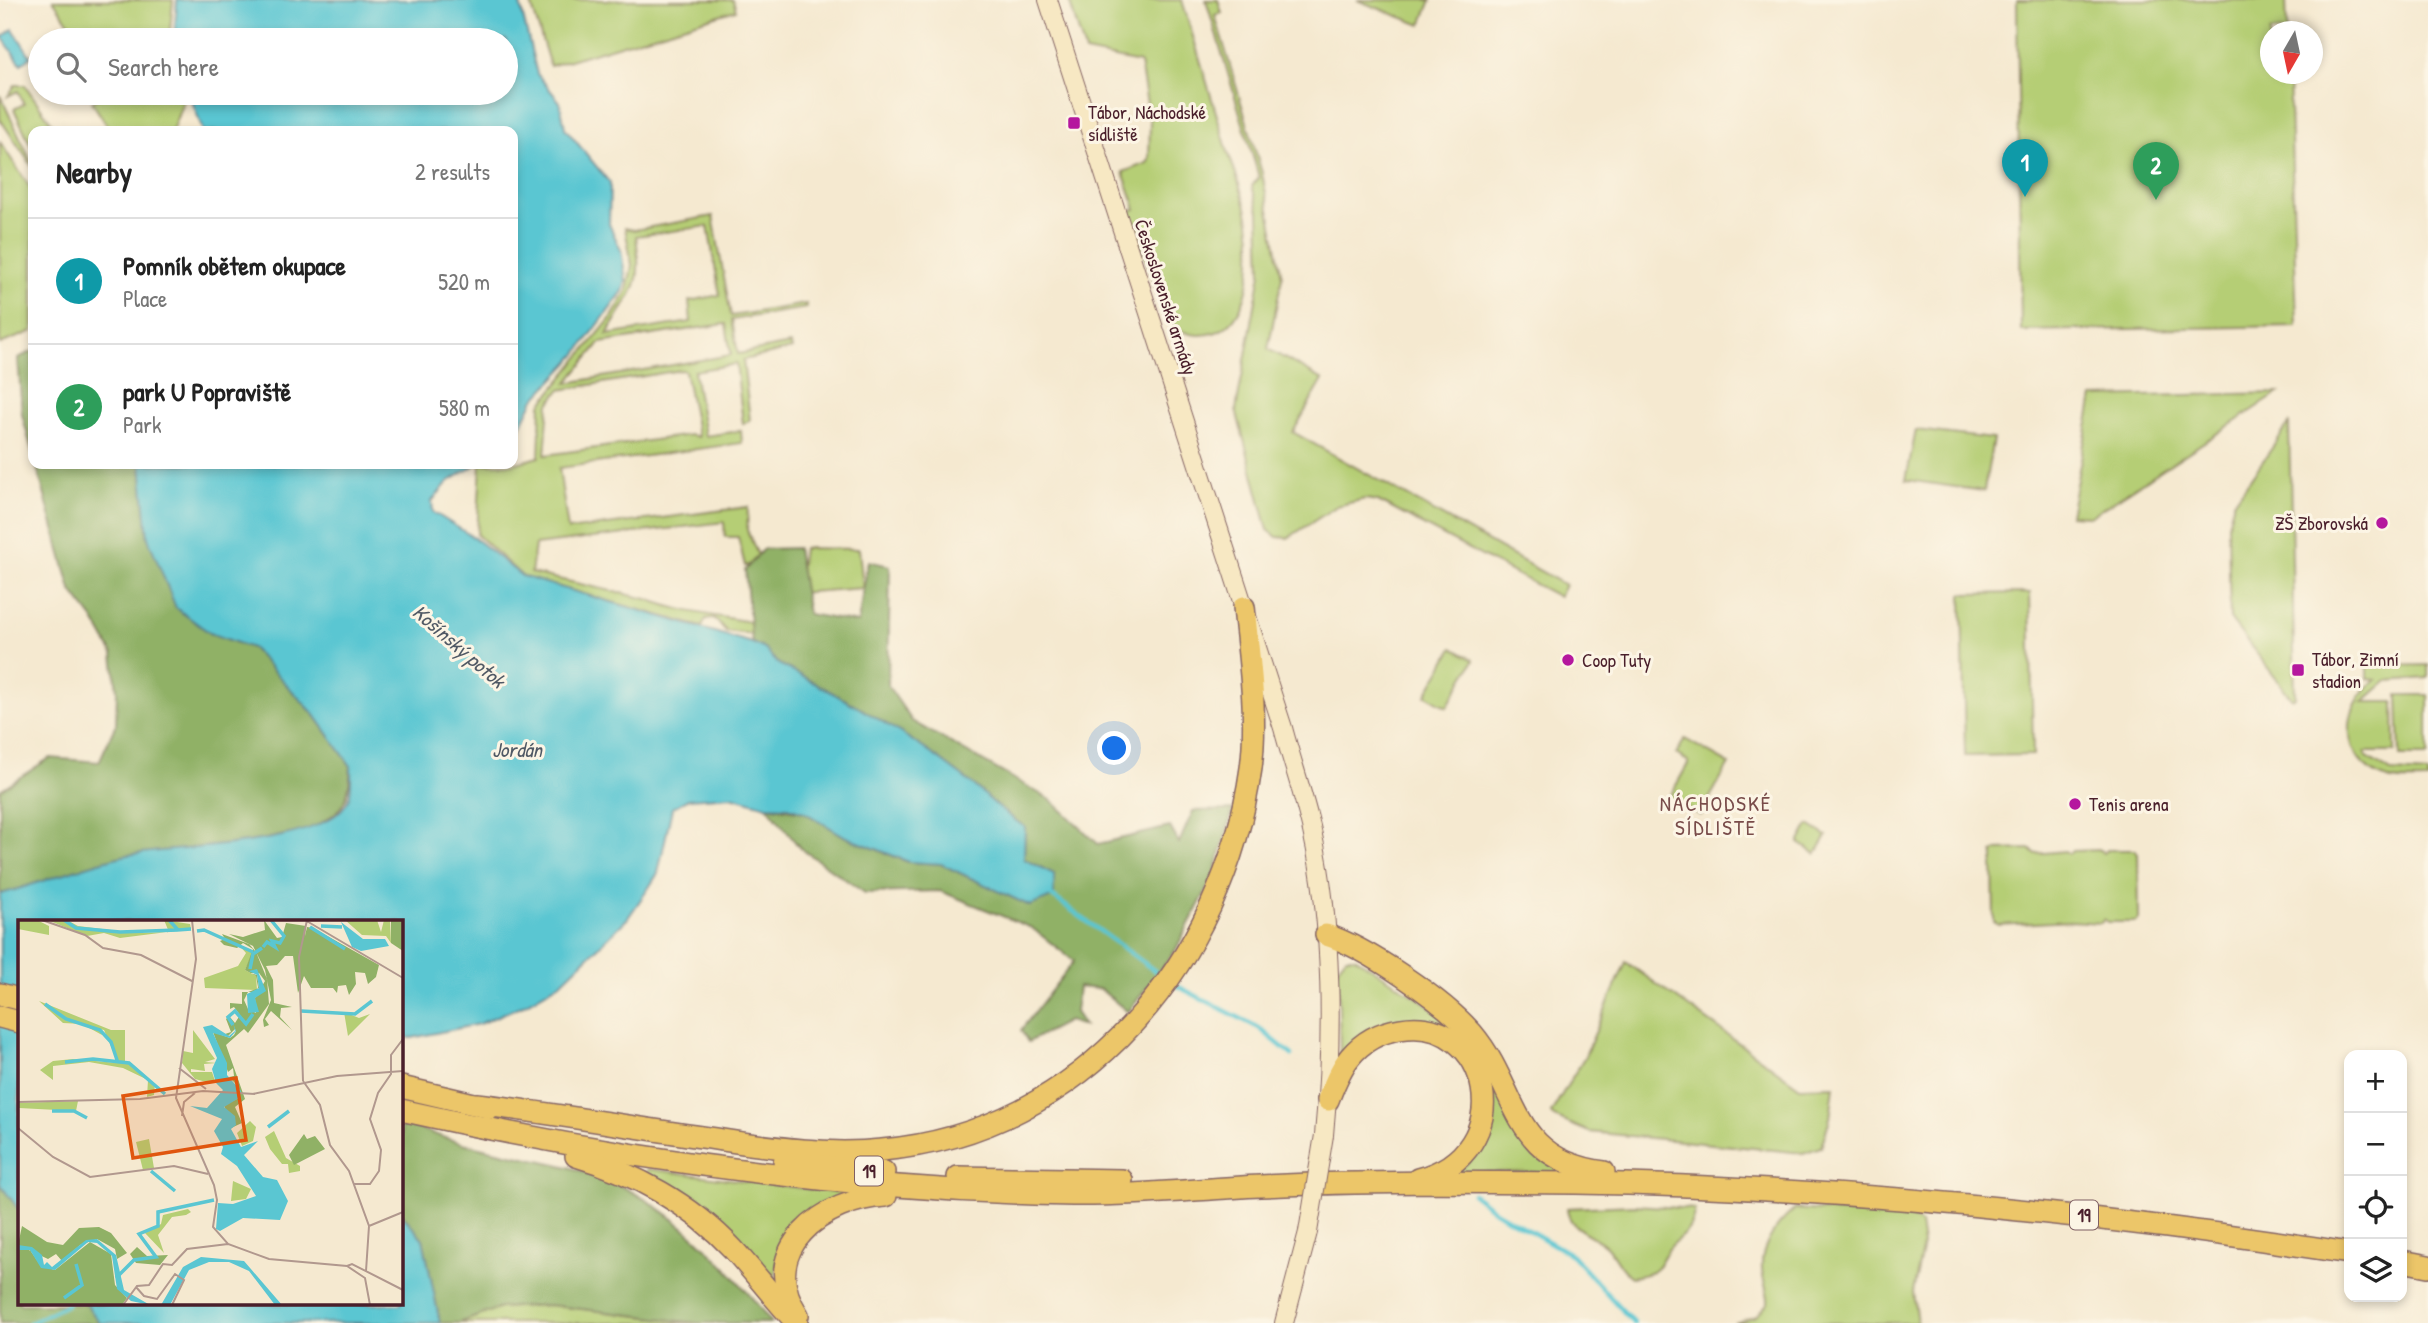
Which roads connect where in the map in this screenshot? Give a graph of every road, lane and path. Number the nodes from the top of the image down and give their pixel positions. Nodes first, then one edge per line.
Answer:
1 (1048, 0) edge
2 (1244, 607) junction
3 (1326, 935) junction
4 (0, 994) edge
5 (18, 999) edge
6 (0, 1017) edge
7 (18, 1022) edge
8 (402, 1087) edge
9 (1328, 1100) junction
10 (477, 1104) junction
11 (402, 1110) edge
12 (476, 1127) junction
13 (1396, 1184) junction
14 (1267, 1186) junction
15 (1727, 1187) junction
16 (1005, 1193) junction
17 (2344, 1252) edge
18 (2407, 1262) edge
19 (2428, 1266) edge
20 (797, 1323) edge
21 (803, 1323) edge
22 (1284, 1323) edge

1 - 2 main road, Československé armády
2 - 3 main road, Československé armády
2 - 10 main road
3 - 9 main road, Československé armády
3 - 15 main road
4 - 5 main road
6 - 7 main road
8 - 10 main road, 19
9 - 13 main road
9 - 22 main road, Československé armády, bridge
10 - 14 main road, 19
11 - 12 main road, 19
12 - 16 main road, 19
12 - 20 main road
13 - 14 main road, 19
13 - 15 main road, 19
14 - 16 main road, 19
15 - 17 main road, 19
16 - 21 main road
18 - 19 main road

